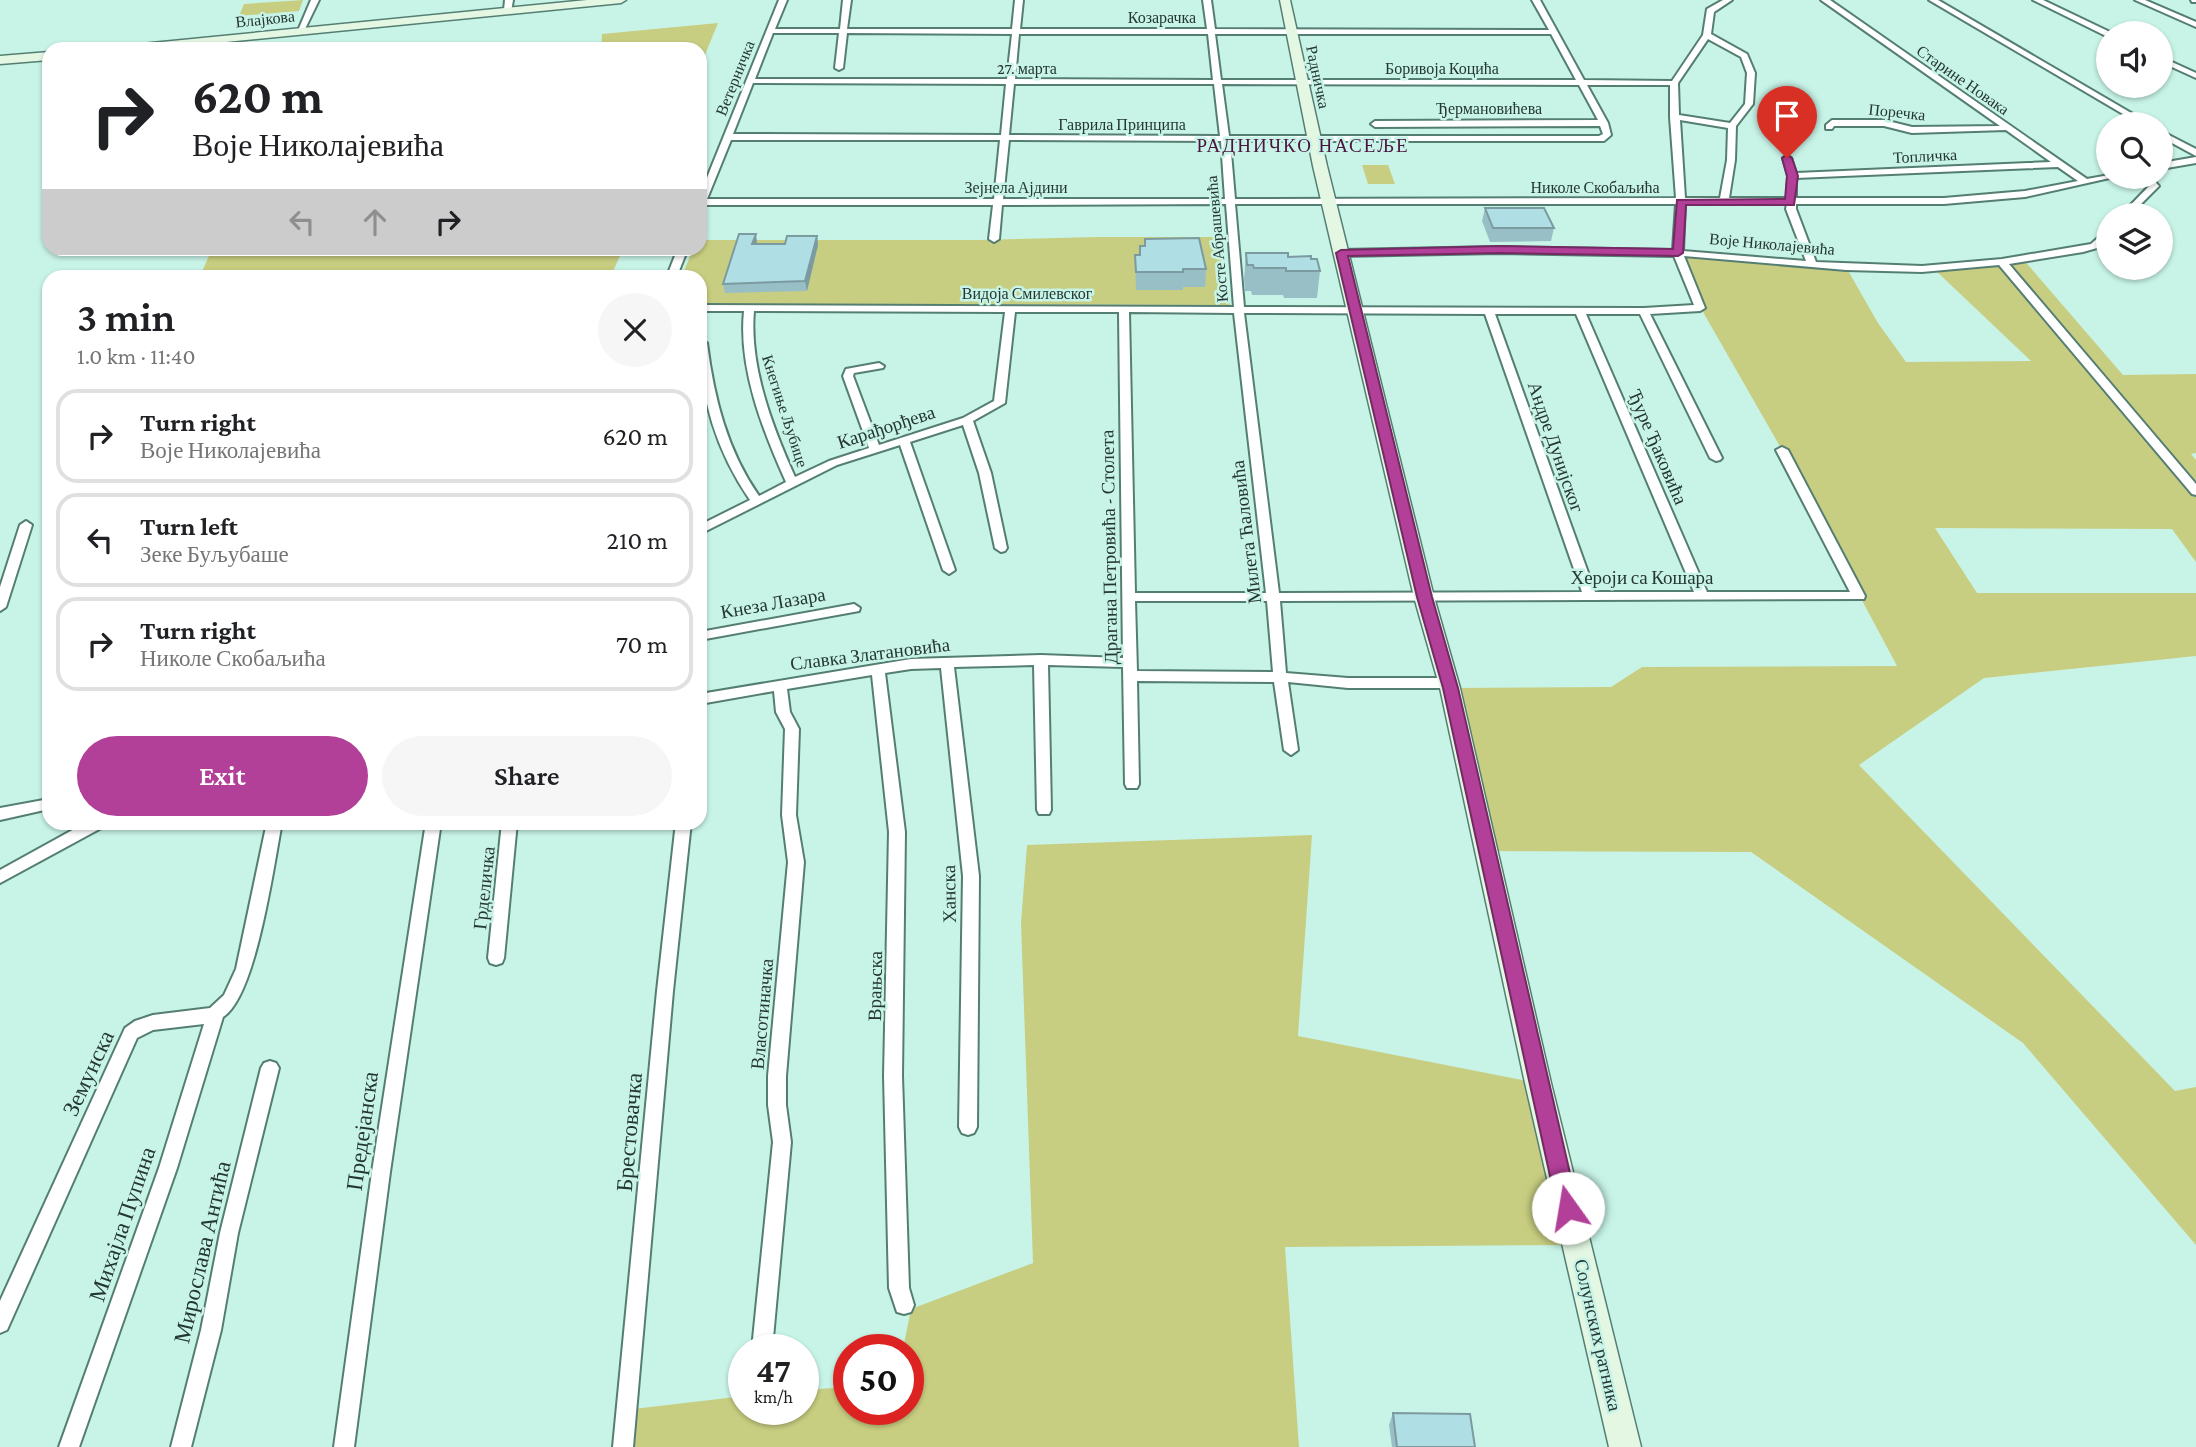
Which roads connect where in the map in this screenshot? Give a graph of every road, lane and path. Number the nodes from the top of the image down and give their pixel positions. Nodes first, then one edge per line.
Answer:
1 (315, 0) edge
2 (621, 0) edge
3 (783, 0) edge
4 (847, 0) edge
5 (1019, 0) edge
6 (1207, 0) edge
7 (1285, 0) edge
8 (1536, 0) edge
9 (1728, 0) edge
10 (1825, 0) edge
11 (1933, 0) edge
12 (2037, 0) edge
13 (2139, 0) edge
14 (608, 1) edge
15 (509, 5) edge
16 (2196, 25) edge
17 (2096, 28) edge
18 (300, 31) junction
19 (771, 31) junction
20 (843, 31) junction
21 (1016, 31) junction
22 (1211, 31) junction
23 (1292, 32) junction
24 (1553, 32) junction
25 (1707, 35) junction
26 (191, 42) edge
27 (42, 57) edge
28 (0, 60) edge
29 (2173, 65) edge
30 (839, 68) dead end
31 (2196, 76) edge
32 (751, 81) junction
33 (1303, 81) junction
34 (1012, 82) junction
35 (1216, 82) junction
36 (1581, 82) junction
37 (1675, 83) junction
38 (2125, 112) edge
39 (1674, 117) junction
40 (1604, 123) junction
41 (1375, 124) dead end
42 (1732, 126) junction
43 (1829, 127) dead end
44 (2006, 128) junction
45 (728, 137) junction
46 (1005, 138) junction
47 (1225, 138) junction
48 (1316, 138) junction
49 (2173, 140) edge
50 (2196, 153) edge
51 (1787, 158) dead end
52 (2196, 160) edge
53 (2059, 164) junction
54 (2173, 164) edge
55 (1793, 176) junction
56 (2096, 180) edge
57 (2086, 182) junction
58 (707, 189) edge
59 (2151, 189) edge
60 (1230, 202) junction
61 (1330, 202) junction
62 (1681, 202) junction
63 (1724, 202) junction
64 (998, 203) junction
65 (1790, 203) junction
66 (2137, 203) edge
67 (707, 204) edge
68 (994, 239) dead end
69 (2096, 244) edge
70 (1341, 253) junction
71 (1678, 253) junction
72 (2002, 262) junction
73 (1812, 263) junction
74 (707, 308) edge
75 (749, 308) junction
76 (1010, 309) junction
77 (1124, 309) junction
78 (1239, 310) junction
79 (1354, 310) junction
80 (1489, 310) junction
81 (1580, 311) junction
82 (1644, 311) junction
83 (879, 366) dead end
84 (707, 379) edge
85 (967, 420) junction
86 (904, 440) junction
87 (875, 449) junction
88 (1782, 450) dead end
89 (1716, 458) dead end
90 (792, 482) junction
91 (2196, 491) edge
92 (757, 502) junction
93 (26, 525) dead end
94 (707, 527) edge
95 (1001, 548) dead end
96 (949, 570) dead end
97 (1590, 596) junction
98 (1130, 597) junction
99 (1424, 597) junction
100 (1703, 597) junction
101 (1273, 599) junction
102 (0, 607) edge
103 (854, 608) dead end
104 (707, 635) edge
105 (1041, 660) junction
106 (947, 663) junction
107 (878, 668) junction
108 (1130, 669) junction
109 (1280, 677) junction
110 (1449, 683) junction
111 (779, 685) junction
112 (707, 698) edge
113 (1291, 750) dead end
114 (1132, 784) dead end
115 (42, 805) edge
116 (1044, 810) dead end
117 (0, 814) edge
118 (85, 830) edge
119 (273, 830) edge
120 (433, 830) edge
121 (509, 830) edge
122 (683, 830) edge
123 (0, 877) edge
124 (496, 958) dead end
125 (215, 1015) junction
126 (270, 1068) dead end
127 (968, 1127) dead end
128 (904, 1305) dead end
129 (0, 1324) edge
130 (763, 1334) edge
131 (69, 1447) edge
132 (181, 1447) edge
133 (344, 1447) edge
134 (623, 1447) edge
135 (1625, 1447) edge

1 - 18 street
2 - 14 main road, Влајкова
3 - 19 street, Ветерничка
4 - 20 street
5 - 21 street
6 - 22 street, Косте Абрашевића
7 - 23 main road, Радничка
8 - 24 street
9 - 25 street
10 - 44 street, Старине Новака
11 - 38 street
12 - 17 street
13 - 16 street
14 - 15 main road, Влајкова
15 - 18 main road, Влајкова
18 - 26 main road, Влајкова
19 - 20 street, Козарачка
19 - 32 street, Ветерничка
20 - 21 street, Козарачка
20 - 30 street
21 - 22 street, Козарачка
21 - 34 street
22 - 23 street, Козарачка
22 - 35 street, Косте Абрашевића
23 - 24 street, Козарачка
23 - 33 main road, Радничка
24 - 36 street
25 - 37 street
25 - 42 street
27 - 28 main road
29 - 31 street
32 - 34 street, 27. марта
32 - 45 street, Ветерничка
33 - 35 street, 27. марта
33 - 36 street, Боривоја Коцића
33 - 48 main road, Радничка
34 - 35 street, 27. марта
34 - 46 street
35 - 47 street, Косте Абрашевића
36 - 37 street, Боривоја Коцића
36 - 40 street
37 - 39 street
39 - 42 street
39 - 62 street
40 - 41 street, Ђермановићева
40 - 48 street, Гаврила Принципа
42 - 63 street
43 - 44 street, Поречка
44 - 53 street, Старине Новака
45 - 46 street, Гаврила Принципа
45 - 58 street, Ветерничка
46 - 47 street, Гаврила Принципа
46 - 64 street
47 - 48 street, Гаврила Принципа
47 - 60 street, Косте Абрашевића
48 - 61 main road, Радничка
49 - 50 street
51 - 55 street
52 - 54 street
53 - 55 street, Топличка
53 - 57 street, Старине Новака
55 - 65 street
56 - 57 street, Николе Скобаљића
57 - 65 street, Николе Скобаљића
59 - 66 street
60 - 61 street, Зејнела Ајдини
60 - 64 street, Зејнела Ајдини
60 - 78 street, Косте Абрашевића
61 - 62 street, Николе Скобаљића
61 - 70 main road, Солунских ратника
62 - 63 street, Николе Скобаљића
62 - 71 street
63 - 65 street, Николе Скобаљића
64 - 67 street, Зејнела Ајдини
64 - 68 street
65 - 73 street
69 - 72 street, Воје Николајевића
70 - 71 street, Воје Николајевића
70 - 79 main road, Солунских ратника
71 - 73 street, Воје Николајевића
71 - 82 street
72 - 73 street, Воје Николајевића
72 - 91 street
74 - 75 street, Видоја Смилевског
75 - 76 street, Видоја Смилевског
75 - 90 street, Кнегиње Љубице
76 - 77 street, Видоја Смилевског
76 - 85 street, Карађорђева
77 - 78 street, Видоја Смилевског
77 - 98 street, Драгана Петровића - Столета
78 - 79 street, Видоја Смилевског
78 - 101 street, Милета Ћаловића
79 - 80 street
79 - 99 main road, Солунских ратника
80 - 81 street
80 - 97 street, Андре Дунијског
81 - 82 street
81 - 100 street, Ђуре Ђаковића
82 - 89 street
83 - 87 street
84 - 92 street
85 - 86 street, Карађорђева
85 - 95 street
86 - 87 street, Карађорђева
86 - 96 street
87 - 90 street, Карађорђева
88 - 100 street, Хероји са Кошара
90 - 92 street, Карађорђева
92 - 94 street, Карађорђева
93 - 102 street
97 - 99 street, Хероји са Кошара
97 - 100 street, Хероји са Кошара
98 - 101 street, Хероји са Кошара
98 - 108 street, Драгана Петровића - Столета
99 - 101 street, Хероји са Кошара
99 - 110 main road, Солунских ратника
101 - 109 street, Милета Ћаловића
103 - 104 street, Кнеза Лазара
105 - 106 street, Славка Златановића
105 - 108 street, Славка Златановића
105 - 116 street
106 - 107 street, Славка Златановића
106 - 127 street, Ханска
107 - 111 street, Славка Златановића
107 - 128 street, Врањска
108 - 109 street, Славка Златановића
108 - 114 street, Драгана Петровића - Столета
109 - 110 street, Славка Златановића
109 - 113 street, Милета Ћаловића
110 - 135 main road, Солунских ратника
111 - 112 street, Славка Златановића
111 - 130 street, Власотиначка
115 - 117 street
118 - 123 street
119 - 125 street
120 - 133 street, Предејанска
121 - 124 street, Грделичка
122 - 134 street, Брестовачка
125 - 129 street, Земунска
125 - 131 street, Михајла Пупина
126 - 132 street, Мирослава Антића

